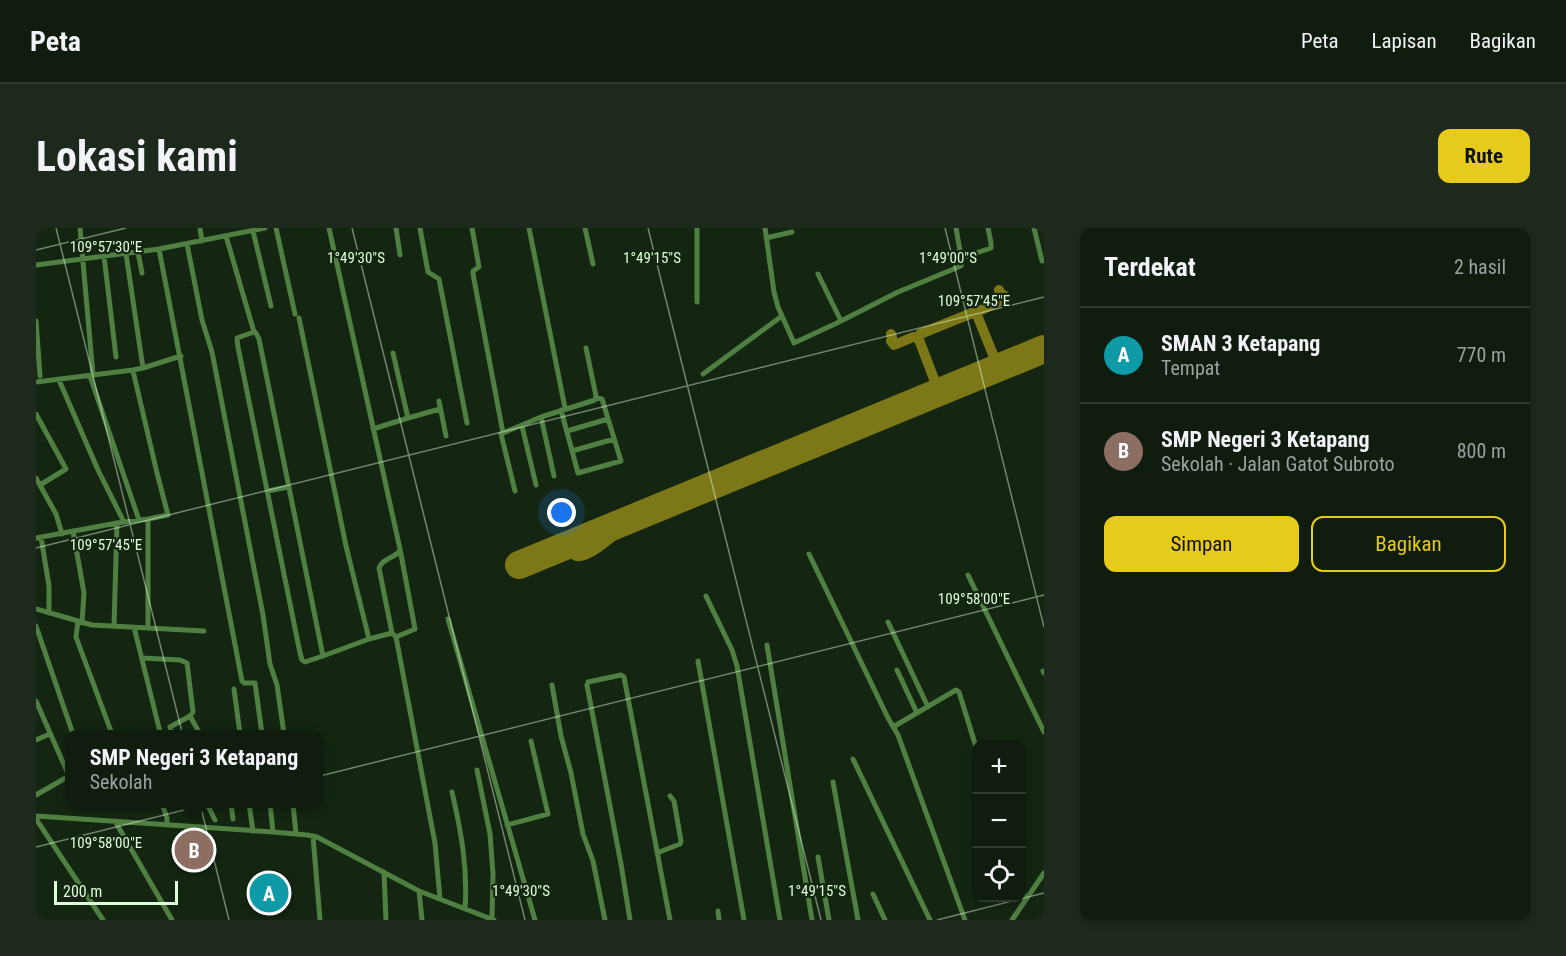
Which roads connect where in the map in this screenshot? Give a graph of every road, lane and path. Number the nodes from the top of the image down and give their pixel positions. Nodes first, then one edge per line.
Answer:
1 (80, 228) edge
2 (200, 228) edge
3 (265, 228) edge
4 (276, 228) edge
5 (329, 228) edge
6 (396, 228) edge
7 (420, 228) edge
8 (472, 228) edge
9 (529, 228) edge
10 (585, 228) edge
11 (697, 228) edge
12 (765, 228) edge
13 (956, 228) edge
14 (988, 228) edge
15 (1034, 228) edge
16 (253, 231) junction
17 (792, 232) dead end
18 (226, 236) junction
19 (766, 237) junction
20 (202, 241) junction
21 (187, 244) junction
22 (159, 249) junction
23 (138, 252) junction
24 (126, 254) junction
25 (400, 255) dead end
26 (104, 256) junction
27 (961, 258) junction
28 (82, 259) junction
29 (1042, 261) dead end
30 (593, 264) dead end
31 (36, 265) edge
32 (142, 273) dead end
33 (818, 274) dead end
34 (697, 302) dead end
35 (271, 306) dead end
36 (783, 316) junction
37 (36, 321) edge
38 (841, 321) junction
39 (254, 332) junction
40 (586, 348) dead end
41 (393, 353) dead end
42 (181, 356) junction
43 (116, 357) dead end
44 (143, 368) junction
45 (134, 370) junction
46 (703, 374) dead end
47 (40, 376) dead end
48 (91, 376) junction
49 (59, 380) junction
50 (36, 382) edge
51 (596, 398) junction
52 (439, 401) dead end
53 (440, 409) junction
54 (563, 409) junction
55 (36, 414) edge
56 (541, 417) junction
57 (408, 418) junction
58 (608, 419) junction
59 (467, 423) dead end
60 (522, 426) junction
61 (373, 429) junction
62 (567, 431) junction
63 (502, 434) junction
64 (446, 436) dead end
65 (494, 436) dead end
66 (614, 439) junction
67 (572, 451) junction
68 (554, 476) dead end
69 (36, 478) edge
70 (40, 485) junction
71 (536, 485) dead end
72 (288, 487) junction
73 (268, 491) junction
74 (515, 491) dead end
75 (148, 519) junction
76 (139, 520) junction
77 (124, 522) junction
78 (117, 523) junction
79 (73, 531) junction
80 (62, 534) junction
81 (38, 538) edge
82 (400, 549) junction
83 (809, 554) dead end
84 (968, 575) dead end
85 (706, 596) dead end
86 (36, 609) edge
87 (49, 613) junction
88 (448, 619) dead end
89 (80, 622) junction
90 (888, 622) dead end
91 (36, 626) edge
92 (114, 626) junction
93 (134, 627) junction
94 (148, 627) junction
95 (204, 631) dead end
96 (394, 635) junction
97 (369, 639) junction
98 (767, 645) dead end
99 (322, 656) junction
100 (142, 658) junction
101 (698, 661) dead end
102 (897, 670) dead end
103 (552, 685) dead end
104 (234, 689) dead end
105 (36, 701) edge
106 (928, 707) junction
107 (917, 713) junction
108 (190, 716) junction
109 (170, 727) junction
110 (893, 727) junction
111 (71, 730) edge
112 (110, 730) edge
113 (157, 730) edge
114 (164, 730) edge
115 (171, 730) edge
116 (197, 730) edge
117 (239, 730) edge
118 (261, 730) edge
119 (283, 730) edge
120 (1044, 732) edge
121 (50, 734) junction
122 (36, 740) edge
123 (974, 740) edge
124 (531, 741) dead end
125 (853, 759) dead end
126 (65, 767) edge
127 (477, 770) dead end
128 (65, 778) edge
129 (832, 782) dead end
130 (452, 792) dead end
131 (36, 795) edge
132 (670, 796) dead end
133 (164, 808) edge
134 (211, 808) edge
135 (231, 808) edge
136 (250, 808) edge
137 (270, 808) edge
138 (293, 808) edge
139 (36, 817) edge
140 (115, 821) junction
141 (216, 824) junction
142 (167, 825) junction
143 (507, 825) junction
144 (233, 829) junction
145 (253, 831) junction
146 (273, 832) junction
147 (296, 834) junction
148 (313, 836) junction
149 (657, 853) junction
150 (818, 857) dead end
151 (384, 872) junction
152 (1044, 873) edge
153 (419, 891) junction
154 (873, 894) dead end
155 (440, 898) junction
156 (1026, 899) edge
157 (1024, 902) edge
158 (465, 909) junction
159 (718, 911) dead end
160 (493, 919) edge
161 (103, 920) edge
162 (172, 920) edge
163 (320, 920) edge
164 (386, 920) edge
165 (422, 920) edge
166 (535, 920) edge
167 (605, 920) edge
168 (630, 920) edge
169 (670, 920) edge
170 (719, 920) edge
171 (744, 920) edge
172 (780, 920) edge
173 (812, 920) edge
174 (829, 920) edge
175 (858, 920) edge
176 (885, 920) edge
177 (930, 920) edge
178 (965, 920) edge
179 (1012, 920) edge

1 - 28 street
2 - 20 street
3 - 16 street
4 - 97 street
5 - 61 street
6 - 25 street
7 - 59 street
8 - 63 street
9 - 54 street
10 - 30 street
11 - 34 street
12 - 19 street
13 - 27 street
14 - 27 street
15 - 29 street
16 - 18 street
16 - 35 street
17 - 19 street
18 - 20 street
18 - 39 street
19 - 36 street
20 - 21 street
21 - 22 street
21 - 119 street
22 - 23 street
22 - 42 street
23 - 24 street
23 - 32 street
24 - 26 street
24 - 44 street
26 - 28 street
26 - 43 street
27 - 38 street
28 - 31 street
28 - 48 street
33 - 38 street
36 - 38 street
36 - 46 street
37 - 47 street
39 - 72 street
39 - 73 street
40 - 51 street
41 - 57 street
42 - 44 street
42 - 118 street
44 - 45 street
45 - 48 street
45 - 75 street
48 - 49 street
48 - 76 street
49 - 50 street
49 - 77 street
51 - 54 street
51 - 58 street
52 - 53 street
53 - 57 street
53 - 64 street
54 - 56 street
54 - 62 street
55 - 70 street
56 - 60 street
56 - 68 street
57 - 61 street
58 - 62 street
58 - 66 street
60 - 63 street
60 - 71 street
61 - 82 street
62 - 67 street
63 - 65 street
63 - 74 street
66 - 67 street
66 - 67 street
69 - 70 street
70 - 80 street
72 - 73 street
72 - 99 street
73 - 99 street
75 - 76 street
75 - 94 street
76 - 77 street
77 - 78 street
78 - 79 street
78 - 92 street
79 - 80 street
79 - 89 street
80 - 81 street
81 - 87 street
82 - 96 street
82 - 96 street
83 - 110 street
84 - 120 street
85 - 172 street
86 - 87 street
87 - 89 street
88 - 143 street
89 - 92 street
89 - 112 street
90 - 106 street
91 - 111 street
92 - 93 street
93 - 94 street
93 - 100 street
94 - 95 street
96 - 97 street
96 - 155 street
97 - 99 street
98 - 173 street
100 - 108 street
100 - 113 street
101 - 171 street
102 - 107 street
103 - 167 street
104 - 117 street
105 - 121 street
106 - 107 street
106 - 123 street
107 - 110 street
108 - 109 street
108 - 116 street
109 - 114 street
109 - 115 street
110 - 178 street
121 - 122 street
121 - 126 street
124 - 143 street
125 - 177 street
127 - 160 street
128 - 131 street
129 - 175 street
130 - 158 street
132 - 149 street
133 - 142 street
134 - 141 street
135 - 144 street
136 - 145 street
137 - 146 street
138 - 147 street
139 - 140 street
139 - 161 street
140 - 142 street
140 - 162 street
141 - 142 street
141 - 144 street
143 - 166 street
144 - 145 street
145 - 146 street
146 - 147 street
147 - 148 street
148 - 151 street
148 - 163 street
149 - 168 street
149 - 169 street
150 - 174 street
151 - 153 street
151 - 164 street
152 - 156 street
153 - 155 street
153 - 165 street
154 - 176 street
155 - 158 street
157 - 179 street
158 - 160 street
159 - 170 street

